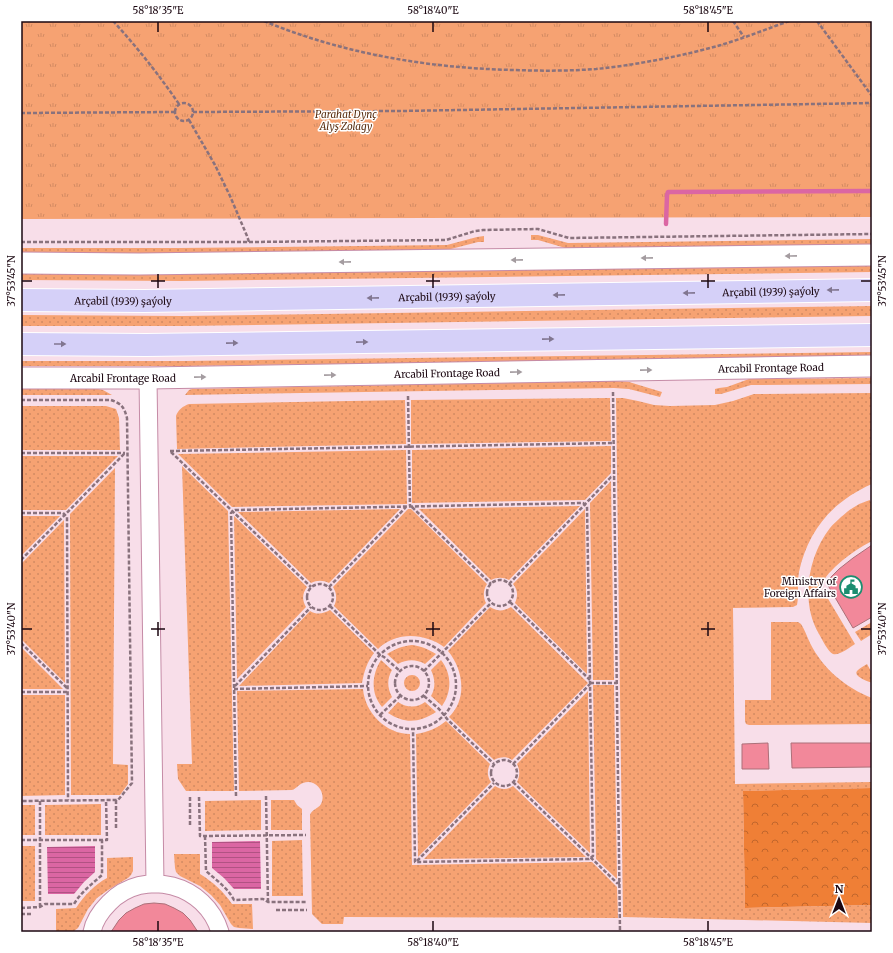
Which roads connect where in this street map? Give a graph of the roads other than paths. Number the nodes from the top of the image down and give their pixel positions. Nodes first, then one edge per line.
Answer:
1 (872, 256) edge
2 (21, 263) edge
3 (872, 290) edge
4 (21, 300) edge
5 (872, 335) edge
6 (21, 344) edge
7 (872, 366) edge
8 (21, 378) edge
9 (148, 378) junction
10 (154, 884) junction
11 (92, 932) edge
12 (220, 932) edge

1 -> 2 street
3 -> 4 main road, Arçabil (1939) şaýoly
6 -> 5 main road
9 -> 7 street, Arcabil Frontage Road
8 - 9 street, Arcabil Frontage Road
9 - 10 street
10 - 11 street
10 - 12 street

